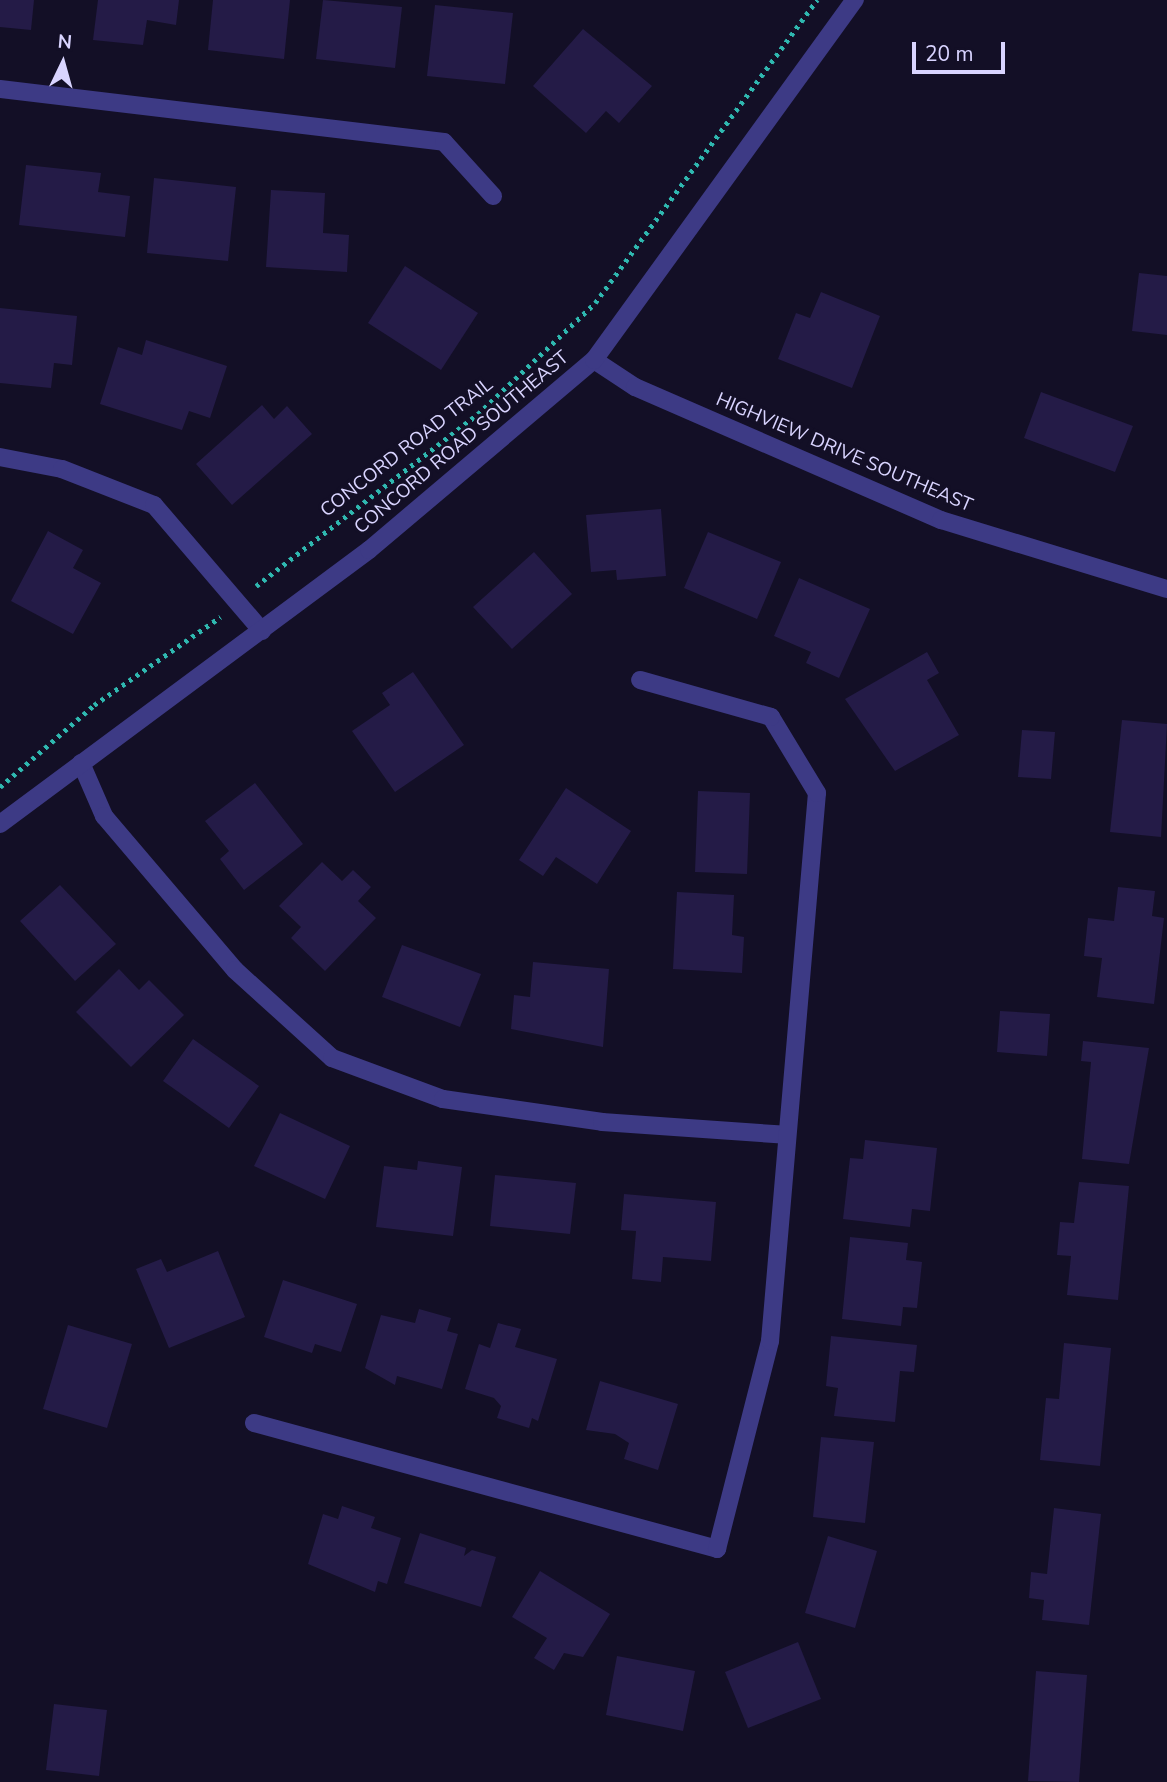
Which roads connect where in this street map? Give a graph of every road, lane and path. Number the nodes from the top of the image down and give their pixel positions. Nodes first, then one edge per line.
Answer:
1 (817, 0) edge
2 (855, 0) edge
3 (0, 89) edge
4 (493, 196) dead end
5 (594, 360) junction
6 (0, 457) edge
7 (1167, 589) edge
8 (237, 602) junction
9 (262, 631) junction
10 (639, 680) dead end
11 (81, 763) junction
12 (0, 787) edge
13 (0, 824) edge
14 (786, 1135) junction
15 (254, 1423) dead end

1 - 8 path, CONCORD ROAD TRAIL
2 - 5 street, CONCORD ROAD SOUTHEAST
3 - 4 street
5 - 7 street, HIGHVIEW DRIVE SOUTHEAST
5 - 9 street, CONCORD ROAD SOUTHEAST
6 - 8 street
8 - 9 street
8 - 12 path, CONCORD ROAD TRAIL
9 - 11 street, CONCORD ROAD SOUTHEAST
10 - 14 street
11 - 13 street, CONCORD ROAD SOUTHEAST
11 - 14 street
14 - 15 street

